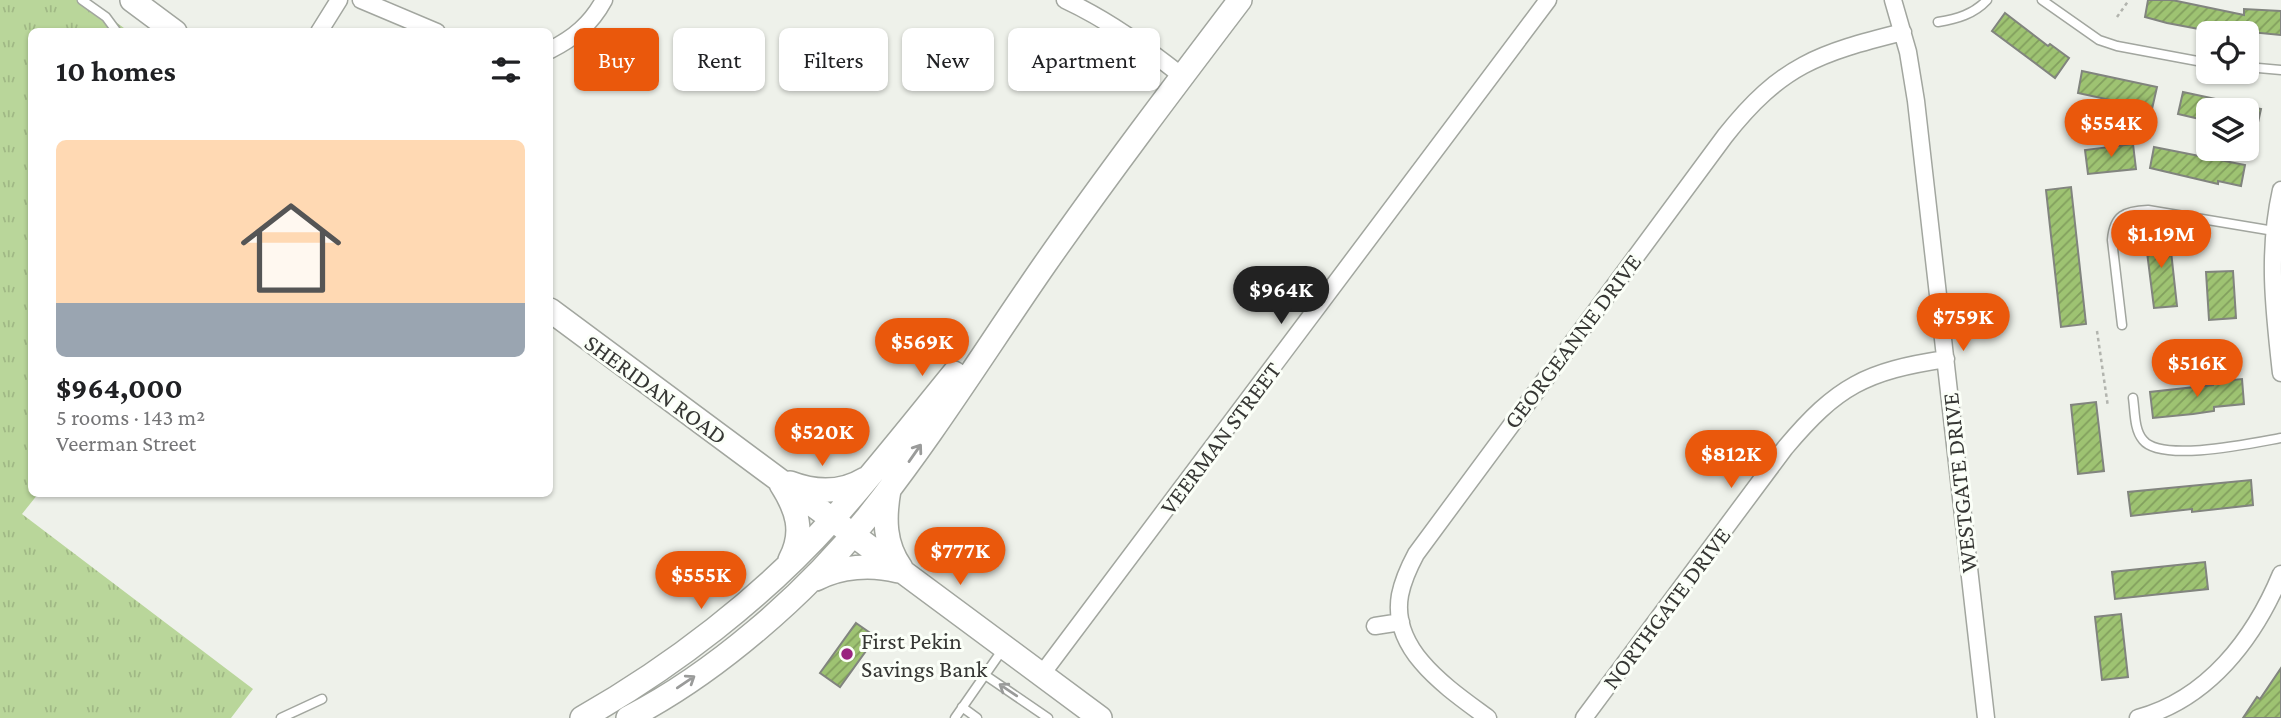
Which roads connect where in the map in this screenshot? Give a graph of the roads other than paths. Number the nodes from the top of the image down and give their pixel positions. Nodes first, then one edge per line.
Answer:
1 (82, 0) edge
2 (132, 0) edge
3 (339, 0) edge
4 (361, 0) edge
5 (604, 0) edge
6 (1065, 0) edge
7 (1240, 0) edge
8 (1548, 0) edge
9 (1894, 0) edge
10 (1987, 0) edge
11 (2042, 0) edge
12 (1938, 22) dead end
13 (114, 28) edge
14 (169, 28) edge
15 (322, 28) edge
16 (428, 28) edge
17 (1903, 32) junction
18 (553, 49) edge
19 (2196, 61) edge
20 (2259, 68) edge
21 (2281, 70) edge
22 (1182, 76) junction
23 (2281, 190) edge
24 (2274, 231) junction
25 (1046, 262) junction
26 (553, 312) edge
27 (2122, 325) dead end
28 (1945, 359) junction
29 (2281, 373) edge
30 (2133, 398) dead end
31 (2281, 438) edge
32 (868, 477) junction
33 (778, 479) junction
34 (889, 490) junction
35 (832, 520) junction
36 (852, 535) junction
37 (789, 563) junction
38 (904, 573) junction
39 (2281, 574) edge
40 (807, 584) junction
41 (1401, 622) junction
42 (1375, 626) dead end
43 (1005, 647) junction
44 (1042, 674) junction
45 (985, 675) junction
46 (322, 699) dead end
47 (962, 707) junction
48 (1089, 715) edge
49 (281, 718) edge
50 (582, 718) edge
51 (628, 718) edge
52 (955, 718) edge
53 (977, 718) edge
54 (1048, 718) edge
55 (1488, 718) edge
56 (1584, 718) edge
57 (1986, 718) edge
58 (2138, 718) edge

1 - 13 lane
2 - 14 main road
3 - 15 street
4 - 16 street
5 - 18 street
6 - 22 street
7 - 22 main road
8 - 44 street, VEERMAN STREET
9 - 17 street, WESTGATE DRIVE
10 - 12 lane
11 - 19 lane
17 - 28 street, WESTGATE DRIVE
17 - 41 street, GEORGEANNE DRIVE
20 - 21 lane
22 - 25 main road
23 - 24 street
24 - 27 lane
24 - 29 street
25 - 32 main road
34 -> 25 main road
26 - 33 main road, SHERIDAN ROAD
28 - 56 street, NORTHGATE DRIVE
28 - 57 street, WESTGATE DRIVE
30 - 31 lane
32 - 33 main road
32 - 35 main road
33 - 35 main road, SHERIDAN ROAD
33 - 37 main road
34 - 36 main road
34 - 38 main road
35 - 36 main road, SHERIDAN ROAD
35 - 37 main road
36 - 38 main road, SHERIDAN ROAD
36 - 40 main road
37 - 50 main road
38 - 40 main road
38 - 43 main road, SHERIDAN ROAD
39 - 58 street
51 -> 40 main road
41 - 42 street
41 - 55 street, GEORGEANNE DRIVE
43 - 44 main road, SHERIDAN ROAD
43 - 45 lane
44 - 48 main road, SHERIDAN ROAD
45 - 47 lane
54 -> 45 lane
46 - 49 lane
47 - 52 lane
47 - 53 lane

